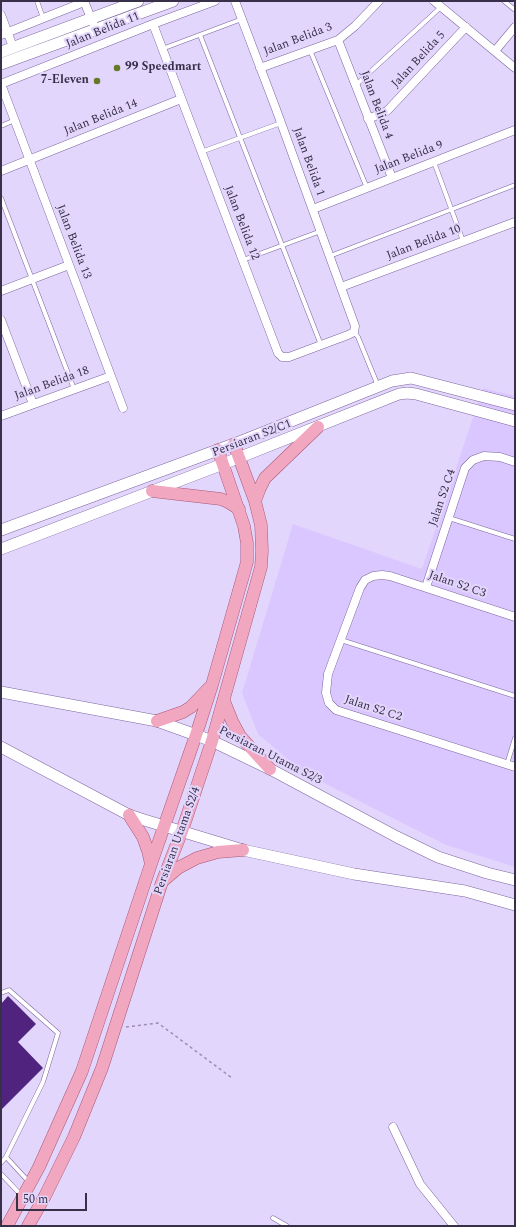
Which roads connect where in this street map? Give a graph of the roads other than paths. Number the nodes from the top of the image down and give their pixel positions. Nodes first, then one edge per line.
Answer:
1 (37, 1) edge
2 (138, 1) edge
3 (173, 1) edge
4 (215, 1) edge
5 (235, 1) edge
6 (379, 1) edge
7 (434, 1) edge
8 (504, 1) edge
9 (84, 2) edge
10 (441, 7) junction
11 (515, 10) edge
12 (1, 15) edge
13 (43, 18) junction
14 (91, 18) junction
15 (242, 19) junction
16 (154, 24) junction
17 (466, 27) junction
18 (515, 27) edge
19 (95, 29) junction
20 (4, 34) edge
21 (200, 35) junction
22 (338, 40) junction
23 (13, 47) junction
24 (162, 49) junction
25 (310, 50) junction
26 (495, 51) junction
27 (1, 52) edge
28 (1, 64) edge
29 (260, 68) junction
30 (515, 68) edge
31 (1, 84) edge
32 (355, 86) junction
33 (181, 98) junction
34 (368, 119) junction
35 (15, 120) junction
36 (281, 123) junction
37 (1, 126) edge
38 (515, 130) edge
39 (240, 138) junction
40 (202, 152) junction
41 (29, 160) junction
42 (434, 162) junction
43 (1, 171) edge
44 (392, 178) junction
45 (515, 186) edge
46 (367, 188) junction
47 (1, 198) edge
48 (313, 209) junction
49 (452, 210) junction
50 (515, 222) edge
51 (321, 231) junction
52 (463, 241) junction
53 (282, 246) junction
54 (330, 256) junction
55 (243, 260) junction
56 (70, 265) junction
57 (32, 280) junction
58 (341, 287) junction
59 (1, 291) edge
60 (1, 320) edge
61 (354, 332) junction
62 (321, 346) junction
63 (111, 376) junction
64 (378, 386) junction
65 (74, 390) junction
66 (384, 399) junction
67 (33, 404) junction
68 (515, 405) edge
69 (124, 408) dead end
70 (1, 416) edge
71 (515, 421) edge
72 (318, 427) junction
73 (234, 444) junction
74 (218, 450) junction
75 (239, 458) junction
76 (515, 462) edge
77 (223, 464) junction
78 (152, 491) junction
79 (256, 501) junction
80 (239, 509) junction
81 (449, 518) junction
82 (1, 530) edge
83 (515, 539) edge
84 (1, 549) edge
85 (390, 576) joint
86 (426, 587) junction
87 (515, 617) edge
88 (340, 640) junction
89 (212, 685) junction
90 (1, 692) edge
91 (515, 696) edge
92 (224, 701) junction
93 (157, 721) junction
94 (196, 735) junction
95 (515, 738) edge
96 (212, 741) junction
97 (1, 747) edge
98 (511, 766) edge
99 (270, 769) junction
100 (129, 815) junction
101 (164, 826) junction
102 (182, 831) junction
103 (243, 850) junction
104 (151, 864) junction
105 (515, 880) edge
106 (162, 882) junction
107 (515, 904) edge
108 (1, 993) edge
109 (393, 1127) dead end
110 (6, 1157) junction
111 (1, 1163) edge
112 (1, 1174) edge
113 (30, 1183) junction
114 (23, 1196) junction
115 (273, 1218) dead end
116 (7, 1226) edge
117 (28, 1226) edge
118 (287, 1226) edge
119 (454, 1226) edge

1 - 13 lane
2 - 14 main road
3 - 19 main road
4 - 16 street, Jalan Belida 11
5 - 15 street, Jalan Belida 1
6 - 22 street, Jalan Belida 3
7 - 10 street
8 - 11 lane
9 - 13 street
9 - 14 street
10 - 17 street
10 - 32 lane
12 - 20 street
13 - 20 street
14 - 19 street
14 - 23 main road
15 - 21 lane
15 - 29 street, Jalan Belida 1
16 - 24 street, Jalan Belida 12
16 - 31 street, Jalan Belida 11
17 - 26 street
17 - 34 street, Jalan Belida 5
18 - 26 street
19 - 28 main road
20 - 23 street
21 - 24 lane
21 - 39 lane
22 - 25 street, Jalan Belida 3
22 - 32 street, Jalan Belida 4
23 - 27 main road
24 - 33 street, Jalan Belida 12
25 - 29 street, Jalan Belida 3
25 - 46 lane
26 - 30 street
29 - 36 street, Jalan Belida 1
31 - 35 street, Jalan Belida 13
32 - 34 street, Jalan Belida 4
33 - 40 street, Jalan Belida 12
33 - 41 street, Jalan Belida 14
34 - 44 street, Jalan Belida 4
35 - 37 lane
35 - 41 street, Jalan Belida 13
36 - 39 lane
36 - 48 street, Jalan Belida 1
38 - 42 street, Jalan Belida 9
39 - 40 lane
39 - 53 lane
40 - 55 street, Jalan Belida 12
41 - 43 street, Jalan Belida 14
41 - 56 street, Jalan Belida 13
42 - 44 street, Jalan Belida 9
42 - 49 lane
44 - 46 street, Jalan Belida 9
45 - 49 lane
46 - 48 street, Jalan Belida 9
47 - 57 lane
48 - 51 street, Jalan Belida 1
49 - 52 lane
49 - 54 lane
50 - 52 street, Jalan Belida 10
51 - 53 lane
51 - 54 street, Jalan Belida 1
52 - 58 street, Jalan Belida 10
53 - 55 lane
53 - 62 lane
54 - 58 street, Jalan Belida 1
55 - 62 street, Jalan Belida 12
56 - 57 street
56 - 63 street, Jalan Belida 13
57 - 59 street
57 - 65 lane
58 - 61 street, Jalan Belida 1
60 - 67 street
61 - 62 street, Jalan Belida 12
61 - 64 lane
63 - 65 street, Jalan Belida 18
63 - 69 street, Jalan Belida 13
64 - 66 main road
64 - 68 main road, Persiaran S2/C1
64 - 73 main road, Persiaran S2/C1
65 - 67 street, Jalan Belida 18
66 - 71 main road, Persiaran S2/C1
66 - 72 main road, Persiaran S2/C1
67 - 70 street, Jalan Belida 18
72 - 75 main road, Persiaran S2/C1
72 - 79 main road
73 - 74 main road, Persiaran S2/C1
73 - 75 main road, Persiaran Utama S2/4
74 - 77 main road, Persiaran Utama S2/4
74 - 82 main road, Persiaran S2/C1
75 - 77 main road, Persiaran S2/C1
75 - 79 main road, Persiaran Utama S2/4
76 - 81 street, Jalan S2 C4
77 - 78 main road, Persiaran S2/C1
77 - 80 main road, Persiaran Utama S2/4
78 - 80 main road
78 - 84 main road, Persiaran S2/C1
79 - 92 main road, Persiaran Utama S2/4
80 - 89 main road, Persiaran Utama S2/4
81 - 83 lane
81 - 86 street, Jalan S2 C4
85 - 86 street, Jalan S2 C3
85 - 88 street, Jalan S2 C2
86 - 87 street, Jalan S2 C3
88 - 91 lane
88 - 98 street, Jalan S2 C2
89 - 93 main road
89 - 94 main road, Persiaran Utama S2/4
90 - 93 main road, Persiaran Utama S2/3
92 - 96 main road, Persiaran Utama S2/4
92 - 99 main road
93 - 94 main road, Persiaran Utama S2/3
94 - 96 main road, Persiaran Utama S2/3
94 - 101 main road, Persiaran Utama S2/4
95 - 98 lane
96 - 99 main road, Persiaran Utama S2/3
96 - 102 main road, Persiaran Utama S2/4
97 - 100 main road
99 - 105 main road, Persiaran Utama S2/3
100 - 101 main road
100 - 104 main road
101 - 102 main road
101 - 104 main road, Persiaran Utama S2/4
102 - 103 main road
102 - 106 main road, Persiaran Utama S2/4
103 - 106 main road
103 - 107 main road
104 - 113 main road, Persiaran Utama S2/4
106 - 117 main road, Persiaran Utama S2/4
108 - 110 lane
109 - 119 street
110 - 111 lane
110 - 113 lane
112 - 114 lane
113 - 114 main road, Persiaran Utama S2/4
114 - 116 main road, Persiaran Utama S2/4
115 - 118 lane

